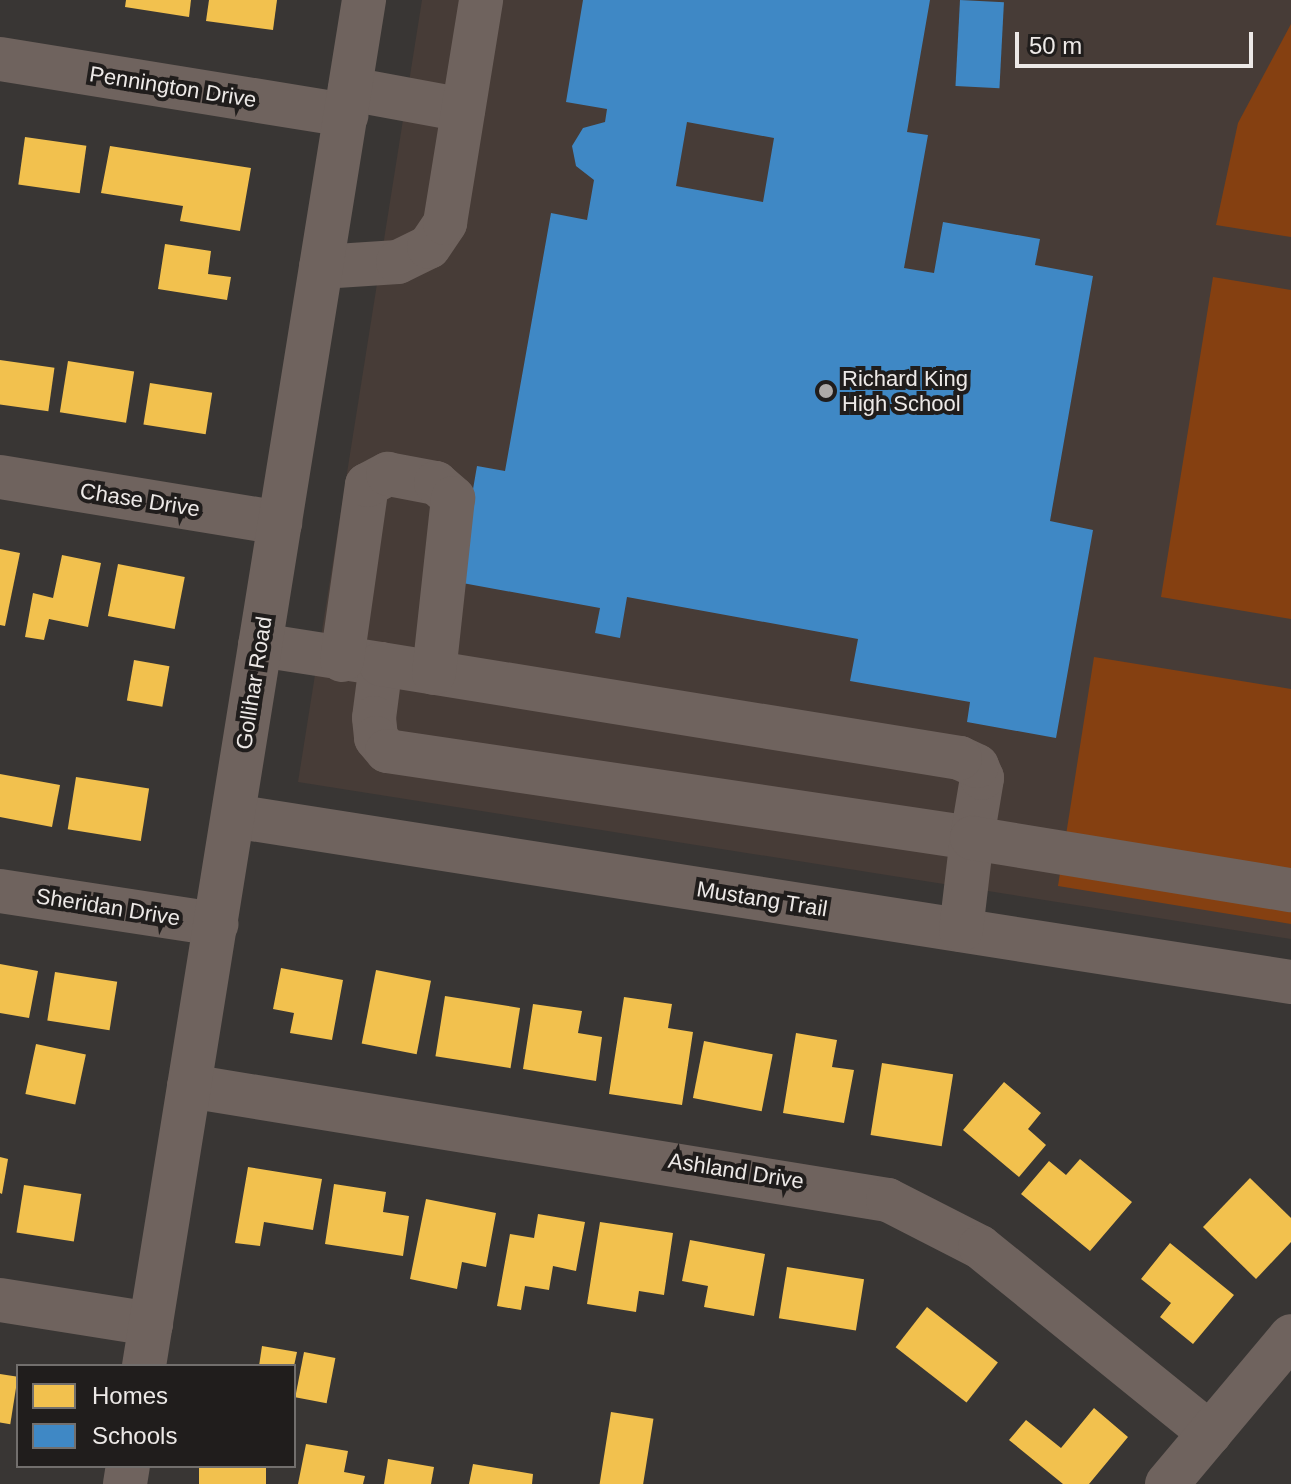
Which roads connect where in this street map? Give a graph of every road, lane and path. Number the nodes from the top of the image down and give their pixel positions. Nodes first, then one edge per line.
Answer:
1 (364, 0) edge
2 (481, 0) edge
3 (0, 59) edge
4 (348, 102) junction
5 (463, 110) junction
6 (321, 267) junction
7 (0, 477) edge
8 (280, 523) junction
9 (260, 645) junction
10 (361, 662) junction
11 (434, 673) junction
12 (233, 816) junction
13 (972, 838) junction
14 (1291, 890) edge
15 (0, 891) edge
16 (216, 924) junction
17 (961, 930) junction
18 (1291, 982) edge
19 (189, 1086) junction
20 (0, 1300) edge
21 (1291, 1336) edge
22 (148, 1345) edge
23 (1210, 1433) junction
24 (1167, 1484) edge

1 - 4 street, Gollihar Road
2 - 5 street
3 - 4 street, Pennington Drive
4 - 5 street, Pennington Drive
4 - 6 street, Gollihar Road
5 - 6 street
6 - 8 street, Gollihar Road
7 - 8 street, Chase Drive
8 - 9 street, Gollihar Road
9 - 10 street
9 - 12 street, Gollihar Road
10 - 11 street
10 - 11 street
10 - 13 street
11 - 13 street
12 - 16 street, Gollihar Road
12 - 17 street, Mustang Trail
13 - 14 street
13 - 17 street
15 - 16 street, Sheridan Drive
16 - 19 street, Gollihar Road
17 - 18 street, Mustang Trail
19 - 22 street, Gollihar Road
19 - 23 street, Ashland Drive
20 - 22 street
21 - 23 street
23 - 24 street

